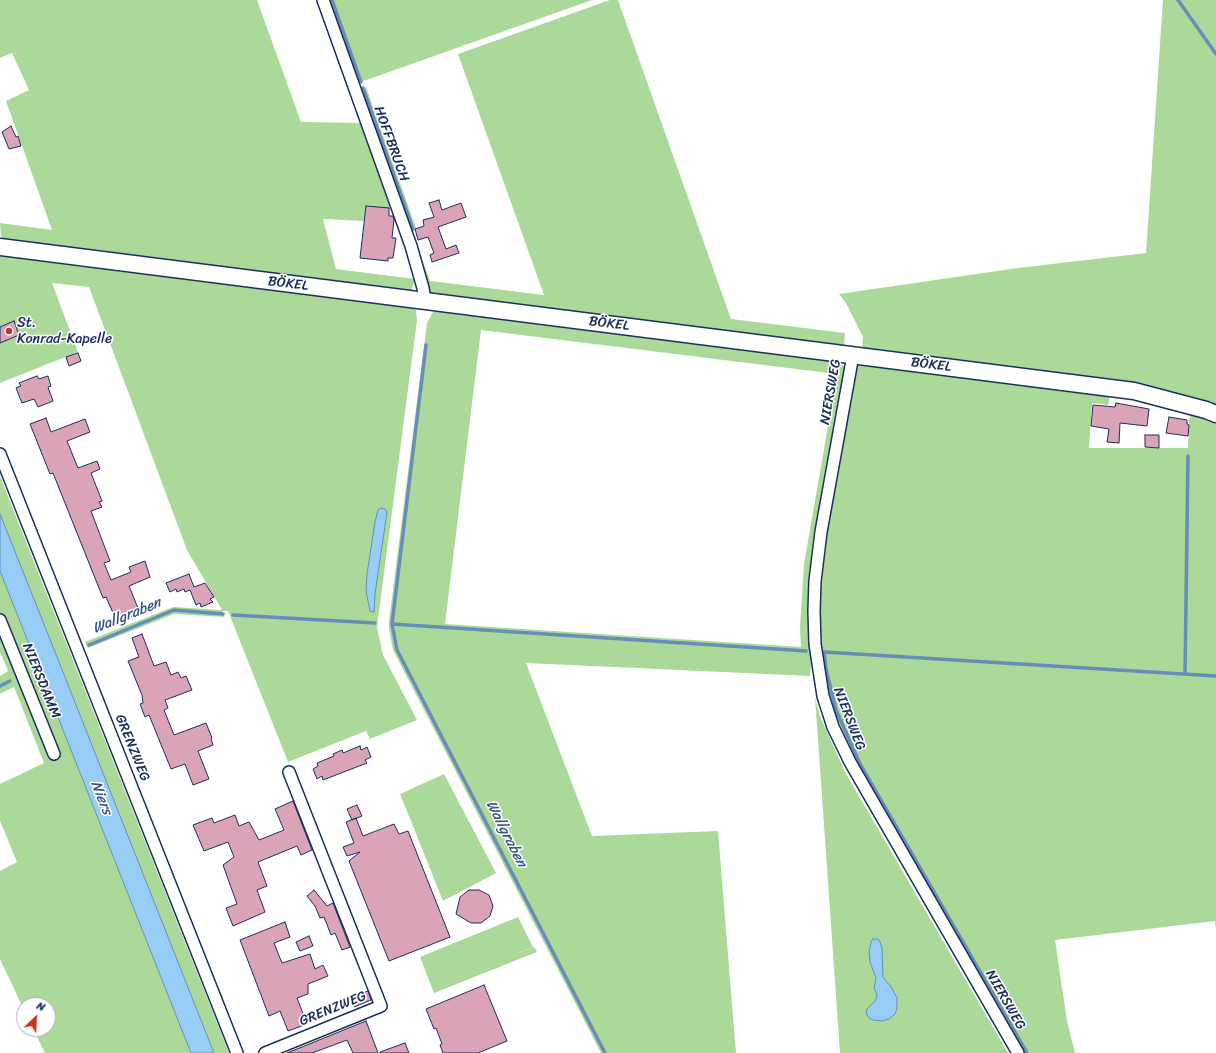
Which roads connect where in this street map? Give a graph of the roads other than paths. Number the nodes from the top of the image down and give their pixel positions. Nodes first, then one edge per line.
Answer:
1 (323, 0) edge
2 (0, 247) edge
3 (426, 301) junction
4 (853, 355) junction
5 (1216, 414) edge
6 (0, 454) edge
7 (0, 620) edge
8 (54, 754) dead end
9 (289, 772) dead end
10 (237, 1053) edge
11 (265, 1053) edge
12 (1018, 1053) edge

1 - 3 street, HOFFBRUCH
2 - 3 main road, BÖKEL
3 - 4 main road, BÖKEL
4 - 5 main road, BÖKEL
4 - 12 street, NIERSWEG
6 - 10 street, GRENZWEG
7 - 8 street, NIERSDAMM
9 - 11 street, GRENZWEG

